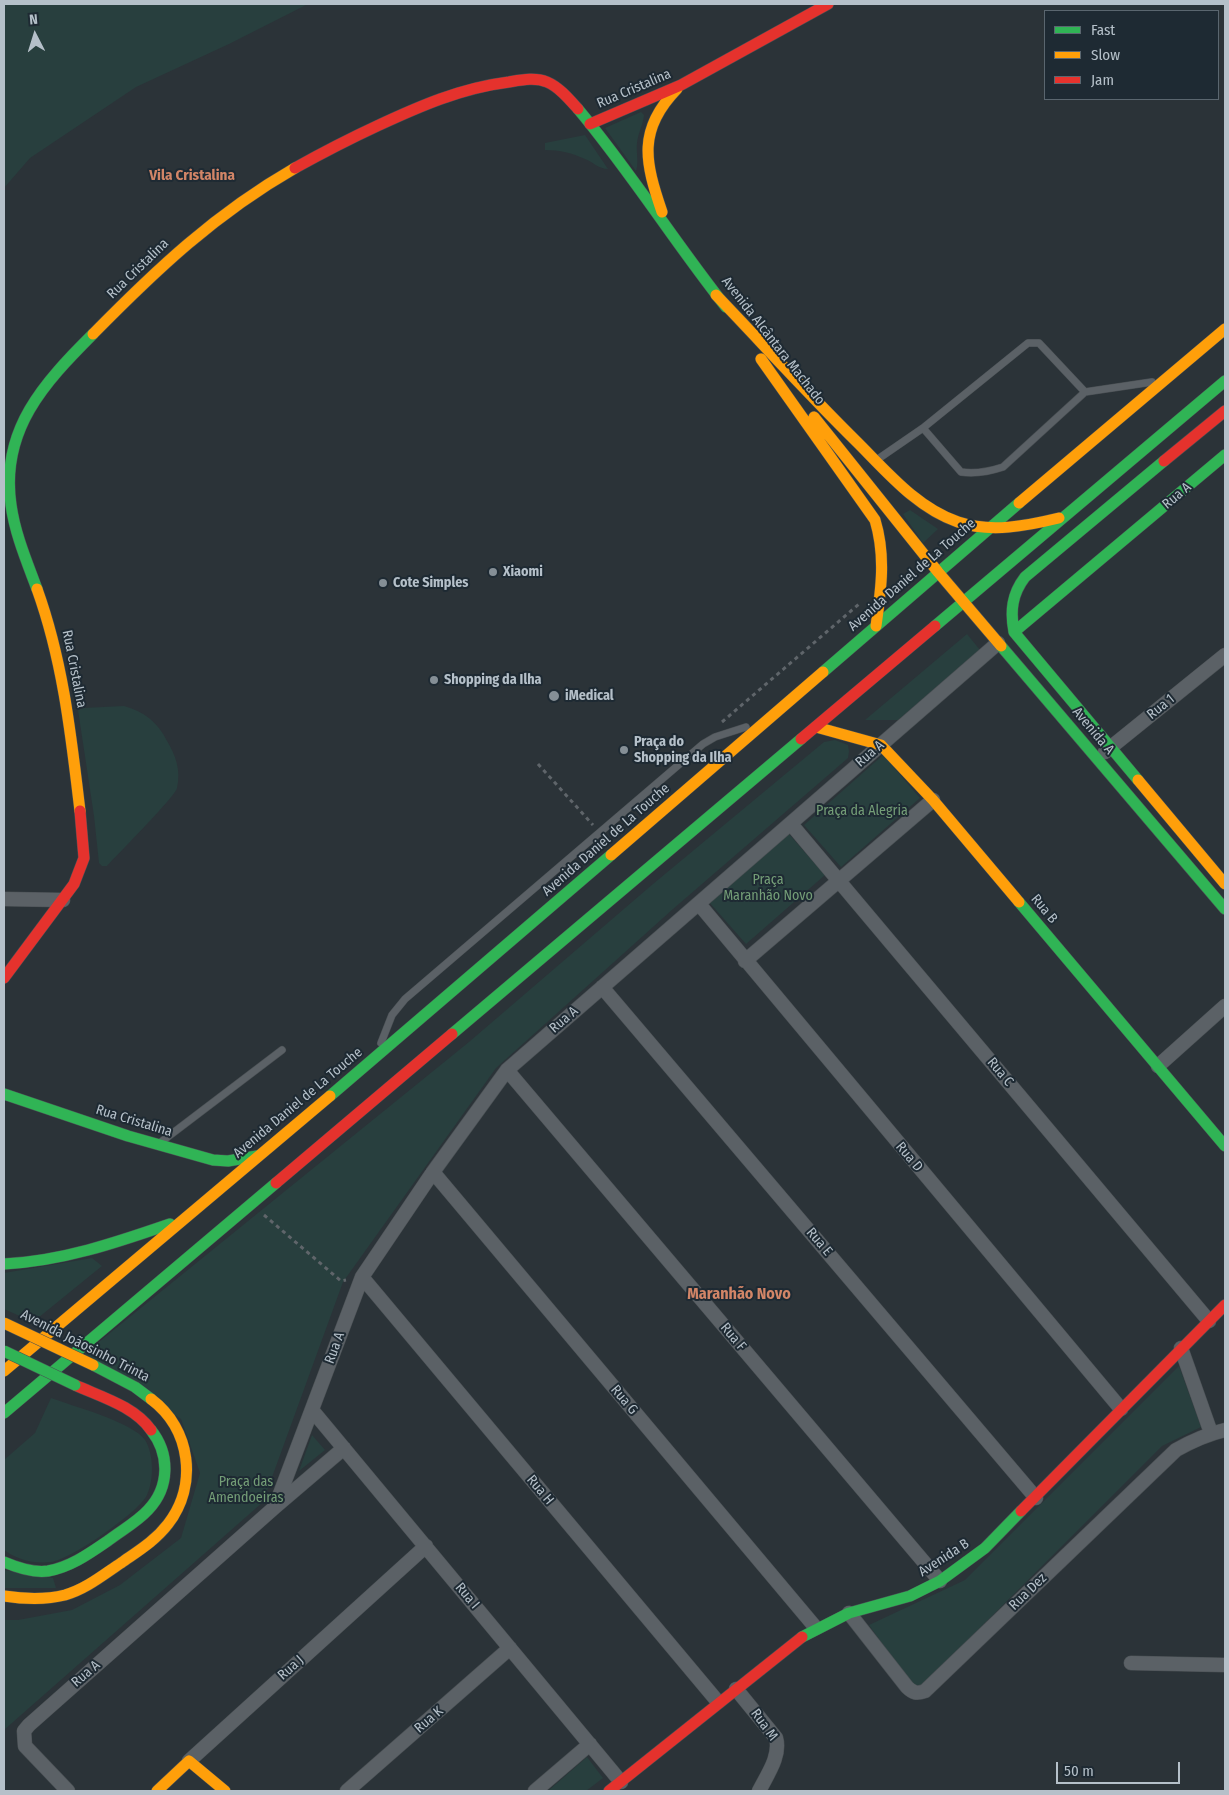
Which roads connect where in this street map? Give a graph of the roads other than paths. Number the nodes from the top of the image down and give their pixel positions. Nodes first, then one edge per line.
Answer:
1 (828, 4) edge
2 (682, 85) junction
3 (590, 124) junction
4 (675, 238) junction
5 (716, 295) junction
6 (1225, 329) edge
7 (1165, 380) junction
8 (1225, 380) edge
9 (1085, 392) junction
10 (1225, 411) edge
11 (923, 428) junction
12 (1225, 455) edge
13 (876, 461) junction
14 (1064, 517) junction
15 (991, 527) junction
16 (1032, 570) junction
17 (938, 572) junction
18 (964, 602) junction
19 (876, 626) junction
20 (1014, 632) junction
21 (998, 643) junction
22 (1225, 655) edge
23 (768, 721) junction
24 (816, 727) junction
25 (881, 745) junction
26 (1111, 748) junction
27 (1097, 759) junction
28 (933, 800) junction
29 (791, 824) junction
30 (839, 880) junction
31 (1225, 884) edge
32 (4, 899) edge
33 (63, 900) junction
34 (699, 904) junction
35 (1225, 909) edge
36 (745, 961) junction
37 (4, 978) edge
38 (602, 987) junction
39 (1225, 1006) edge
40 (282, 1050) dead end
41 (377, 1057) junction
42 (1158, 1066) junction
43 (507, 1070) junction
44 (4, 1094) edge
45 (159, 1144) junction
46 (1225, 1146) edge
47 (257, 1156) junction
48 (433, 1172) junction
49 (183, 1220) junction
50 (4, 1264) edge
51 (362, 1277) junction
52 (1225, 1305) edge
53 (1209, 1321) junction
54 (4, 1323) edge
55 (1181, 1348) junction
56 (4, 1351) edge
57 (4, 1371) edge
58 (30, 1390) junction
59 (1121, 1409) junction
60 (312, 1410) junction
61 (4, 1413) edge
62 (4, 1426) edge
63 (1225, 1430) edge
64 (1211, 1433) junction
65 (344, 1448) junction
66 (1036, 1498) junction
67 (275, 1506) junction
68 (426, 1546) junction
69 (4, 1562) edge
70 (940, 1581) junction
71 (4, 1596) edge
72 (849, 1612) junction
73 (816, 1628) junction
74 (510, 1648) junction
75 (1131, 1663) dead end
76 (1225, 1665) edge
77 (736, 1689) junction
78 (718, 1702) junction
79 (590, 1744) junction
80 (190, 1760) junction
81 (621, 1782) junction
82 (68, 1791) edge
83 (157, 1791) edge
84 (225, 1791) edge
85 (347, 1791) edge
86 (536, 1791) edge
87 (609, 1791) edge
88 (759, 1791) edge

1 - 2 main road, Rua Cristalina
2 - 3 main road, Rua Cristalina
2 - 4 main road
3 - 4 main road, Avenida Alcântara Machado
3 - 33 main road, Rua Cristalina
4 - 5 main road, Avenida Alcântara Machado
5 - 13 main road
5 - 17 main road, Avenida Alcântara Machado
5 - 19 main road
6 - 7 main road, Avenida Daniel de La Touche
7 - 9 lane
7 - 15 main road, Avenida Daniel de La Touche
8 - 14 main road
9 - 11 lane
9 - 11 lane
10 - 16 main road
11 - 13 lane
12 - 20 main road, Rua A
13 - 15 main road
14 - 15 main road
14 - 18 main road
15 - 17 main road, Avenida Daniel de La Touche
16 - 18 main road
16 - 20 main road
17 - 18 main road, Avenida A
17 - 19 main road, Avenida Daniel de La Touche
18 - 21 main road, Avenida A
18 - 24 main road
19 - 23 main road, Avenida Daniel de La Touche
20 - 26 main road, Avenida A
21 - 25 street, Rua A
21 - 27 main road, Avenida A
22 - 26 street, Rua 1
23 - 41 main road, Avenida Daniel de La Touche
23 - 41 lane
24 - 25 main road
24 - 58 main road
25 - 28 main road, Rua B
25 - 29 street, Rua A
26 - 27 street, Rua 1
26 - 31 main road, Avenida A
27 - 35 main road, Avenida A
28 - 30 street
28 - 42 main road, Rua B
29 - 30 street, Rua C
29 - 34 street, Rua A
30 - 36 street
30 - 53 street, Rua C
32 - 33 street
33 - 37 main road, Rua Cristalina
34 - 36 street, Rua D
34 - 38 street, Rua A
36 - 59 street, Rua D
38 - 43 street, Rua A
38 - 66 street, Rua E
39 - 42 street
40 - 45 lane
41 - 47 main road, Avenida Daniel de La Touche
42 - 46 main road, Rua B
43 - 48 street, Rua A
43 - 70 street, Rua F
44 - 45 main road, Rua Cristalina
45 - 47 main road, Rua Cristalina
47 - 49 main road, Avenida Daniel de La Touche
48 - 51 street, Rua A
48 - 73 street, Rua G
49 - 50 main road
49 - 57 main road, Avenida Daniel de La Touche
51 - 60 street, Rua A
51 - 78 street, Rua H
52 - 53 main road, Avenida B
53 - 55 main road, Avenida B
54 - 71 main road, Avenida Joãosinho Trinta, bridge
55 - 59 main road, Avenida B
55 - 64 street
56 - 69 main road, bridge
58 - 61 main road
58 - 62 main road
59 - 66 main road, Avenida B
60 - 65 street, Rua I
60 - 67 street, Rua A
63 - 64 street, Rua Dez
64 - 72 street, Rua Dez
65 - 67 street, Rua A
65 - 68 street, Rua I
66 - 70 main road, Avenida B
67 - 82 street, Rua A
68 - 74 street, Rua I
68 - 80 street, Rua J
70 - 72 main road, Avenida B
72 - 73 main road, Avenida B
73 - 77 main road, Avenida B
74 - 79 street, Rua I
74 - 85 street, Rua K
75 - 76 street
77 - 78 main road, Avenida B
77 - 88 street, Rua M
78 - 81 main road, Avenida B
79 - 81 street, Rua I
79 - 86 street
80 - 83 main road, Rua J
80 - 84 main road
81 - 87 main road, Avenida B

